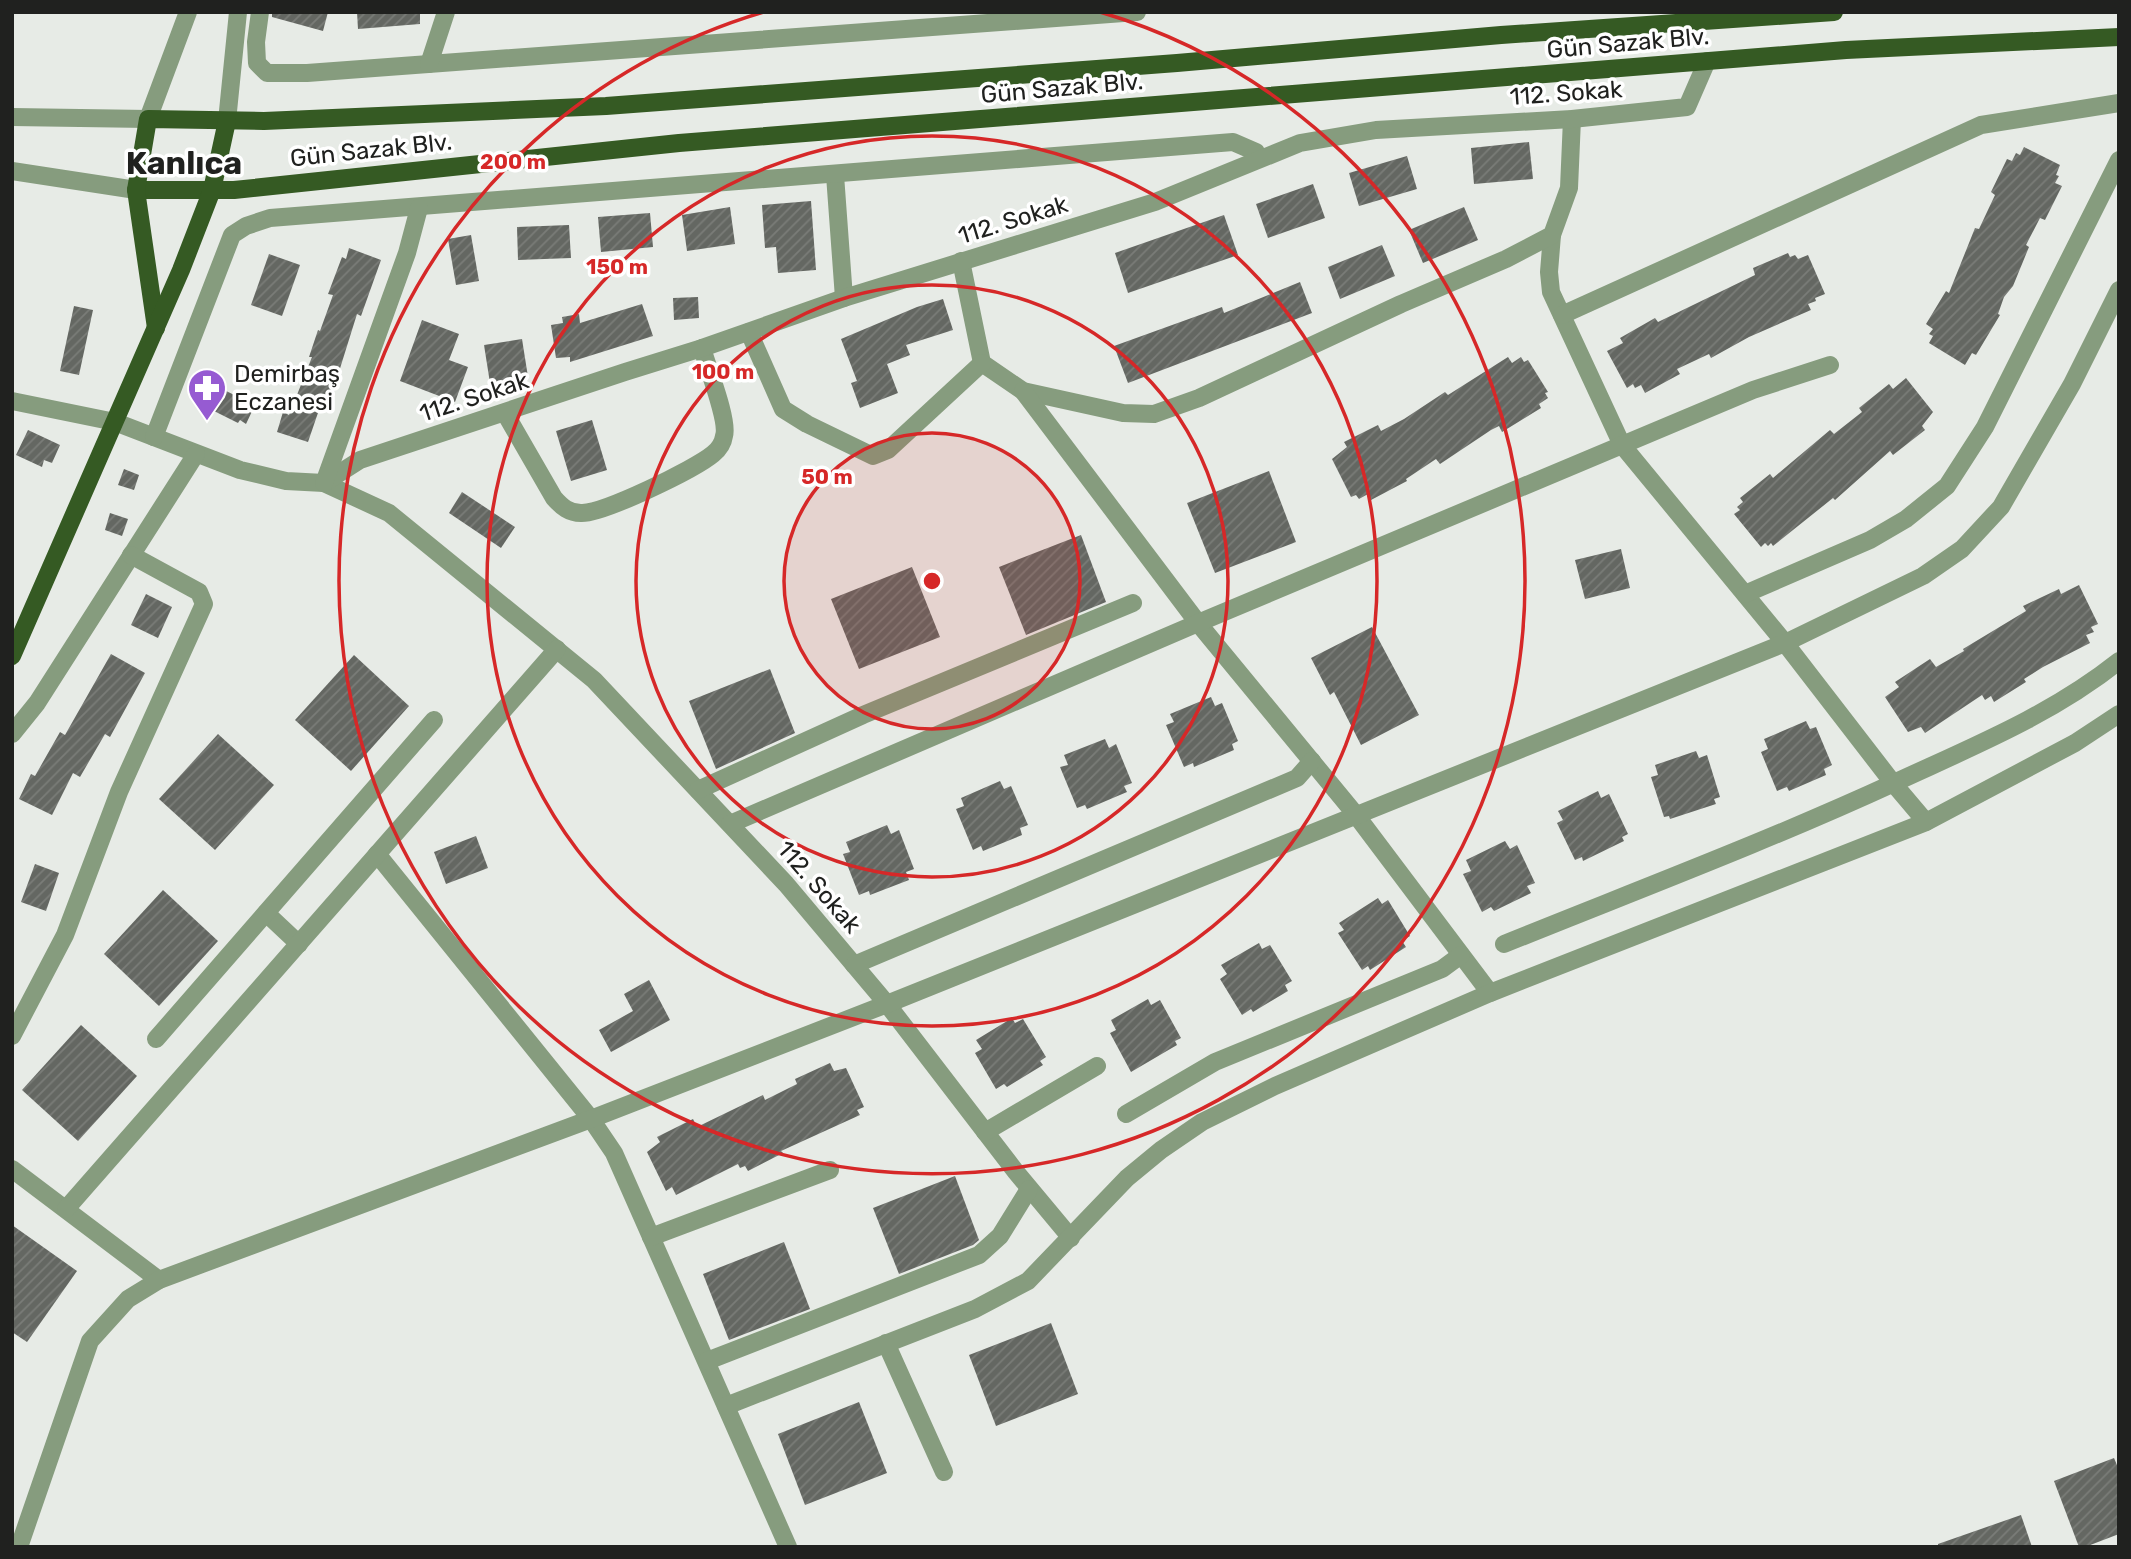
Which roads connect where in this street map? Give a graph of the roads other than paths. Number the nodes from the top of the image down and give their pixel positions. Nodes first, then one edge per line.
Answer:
1 (188, 12) edge
2 (238, 12) edge
3 (260, 12) edge
4 (446, 12) edge
5 (1138, 12) edge
6 (1834, 12) edge
7 (1059, 15) edge
8 (968, 19) edge
9 (911, 21) edge
10 (2119, 37) edge
11 (1707, 61) junction
12 (429, 64) junction
13 (2119, 103) edge
14 (12, 117) edge
15 (148, 119) junction
16 (1572, 119) junction
17 (227, 121) junction
18 (1258, 159) junction
19 (2119, 160) edge
20 (12, 171) edge
21 (835, 175) junction
22 (136, 190) junction
23 (212, 190) junction
24 (419, 208) junction
25 (1552, 235) junction
26 (961, 261) junction
27 (2119, 290) edge
28 (844, 298) junction
29 (1562, 315) junction
30 (156, 328) junction
31 (749, 332) junction
32 (702, 348) junction
33 (982, 363) junction
34 (1830, 365) dead end
35 (1023, 391) junction
36 (12, 401) edge
37 (505, 413) junction
38 (115, 422) junction
39 (154, 437) junction
40 (1622, 445) junction
41 (196, 454) junction
42 (324, 483) junction
43 (131, 555) junction
44 (1745, 594) junction
45 (1133, 603) dead end
46 (1198, 623) junction
47 (1785, 643) junction
48 (557, 649) junction
49 (12, 656) edge
50 (2119, 661) edge
51 (2119, 714) edge
52 (434, 720) dead end
53 (12, 734) edge
54 (1312, 761) junction
55 (1893, 783) junction
56 (698, 790) junction
57 (1356, 815) junction
58 (1926, 822) junction
59 (730, 824) junction
60 (377, 854) junction
61 (265, 913) junction
62 (299, 944) junction
63 (1504, 944) dead end
64 (1461, 955) junction
65 (854, 965) junction
66 (1490, 993) junction
67 (887, 1004) junction
68 (12, 1035) edge
69 (156, 1039) dead end
70 (1097, 1066) dead end
71 (1126, 1114) dead end
72 (591, 1119) junction
73 (985, 1132) junction
74 (12, 1169) edge
75 (830, 1170) dead end
76 (1029, 1189) junction
77 (66, 1209) junction
78 (651, 1237) junction
79 (1071, 1238) junction
80 (159, 1280) junction
81 (886, 1343) junction
82 (706, 1361) junction
83 (726, 1406) junction
84 (944, 1472) dead end
85 (19, 1547) edge
86 (788, 1547) edge

1 - 15 street
2 - 17 street
3 - 12 street
4 - 12 street
5 - 7 street
6 - 17 main road, Gün Sazak Blv.
7 - 8 street
8 - 9 street
9 - 12 street
10 - 11 main road, Gün Sazak Blv.
11 - 16 street, 112. Sokak
11 - 23 main road, Gün Sazak Blv.
13 - 29 street
14 - 15 street, Gün Sazak Blv.
15 - 17 main road, Gün Sazak Blv.
15 - 22 main road
16 - 18 street, 112. Sokak
16 - 25 street
17 - 23 main road
18 - 21 street
18 - 26 street, 112. Sokak
19 - 44 street
20 - 22 street, Gün Sazak Blv.
21 - 24 street
21 - 28 street
22 - 23 main road, Gün Sazak Blv.
22 - 30 main road
23 - 30 main road
24 - 39 street
24 - 42 street
25 - 29 street
25 - 35 street
26 - 28 street, 112. Sokak
26 - 33 street
27 - 47 street
28 - 31 street, 112. Sokak
29 - 40 street
30 - 38 main road
31 - 32 street, 112. Sokak
31 - 33 street
32 - 37 street, 112. Sokak
32 - 37 street
33 - 35 street
34 - 40 street
35 - 46 street
36 - 38 street, 112. Sokak
37 - 42 street, 112. Sokak
38 - 39 street, 112. Sokak
38 - 49 main road
39 - 41 street, 112. Sokak
40 - 44 street
40 - 46 street
41 - 42 street, 112. Sokak
41 - 43 street
42 - 48 street, 112. Sokak
43 - 53 street
43 - 68 street
44 - 47 street
45 - 56 street
46 - 54 street
46 - 59 street
47 - 55 street
47 - 57 street
48 - 56 street, 112. Sokak
48 - 60 street
50 - 55 street
51 - 58 street
52 - 61 street
54 - 57 street
54 - 65 street
55 - 58 street
55 - 63 street
56 - 59 street, 112. Sokak
57 - 64 street
57 - 67 street
58 - 66 street
59 - 65 street, 112. Sokak
60 - 62 street
60 - 72 street
61 - 62 street
61 - 69 street
62 - 77 street
64 - 66 street
64 - 71 street
65 - 67 street, 112. Sokak
66 - 79 street
67 - 72 street
67 - 73 street, 112. Sokak
70 - 73 street
72 - 78 street
72 - 80 street
73 - 76 street, 112. Sokak
74 - 77 street
75 - 78 street
76 - 79 street, 112. Sokak
76 - 82 street
77 - 80 street
78 - 82 street
79 - 81 street
80 - 85 street
81 - 83 street
81 - 84 street
82 - 83 street
83 - 86 street

